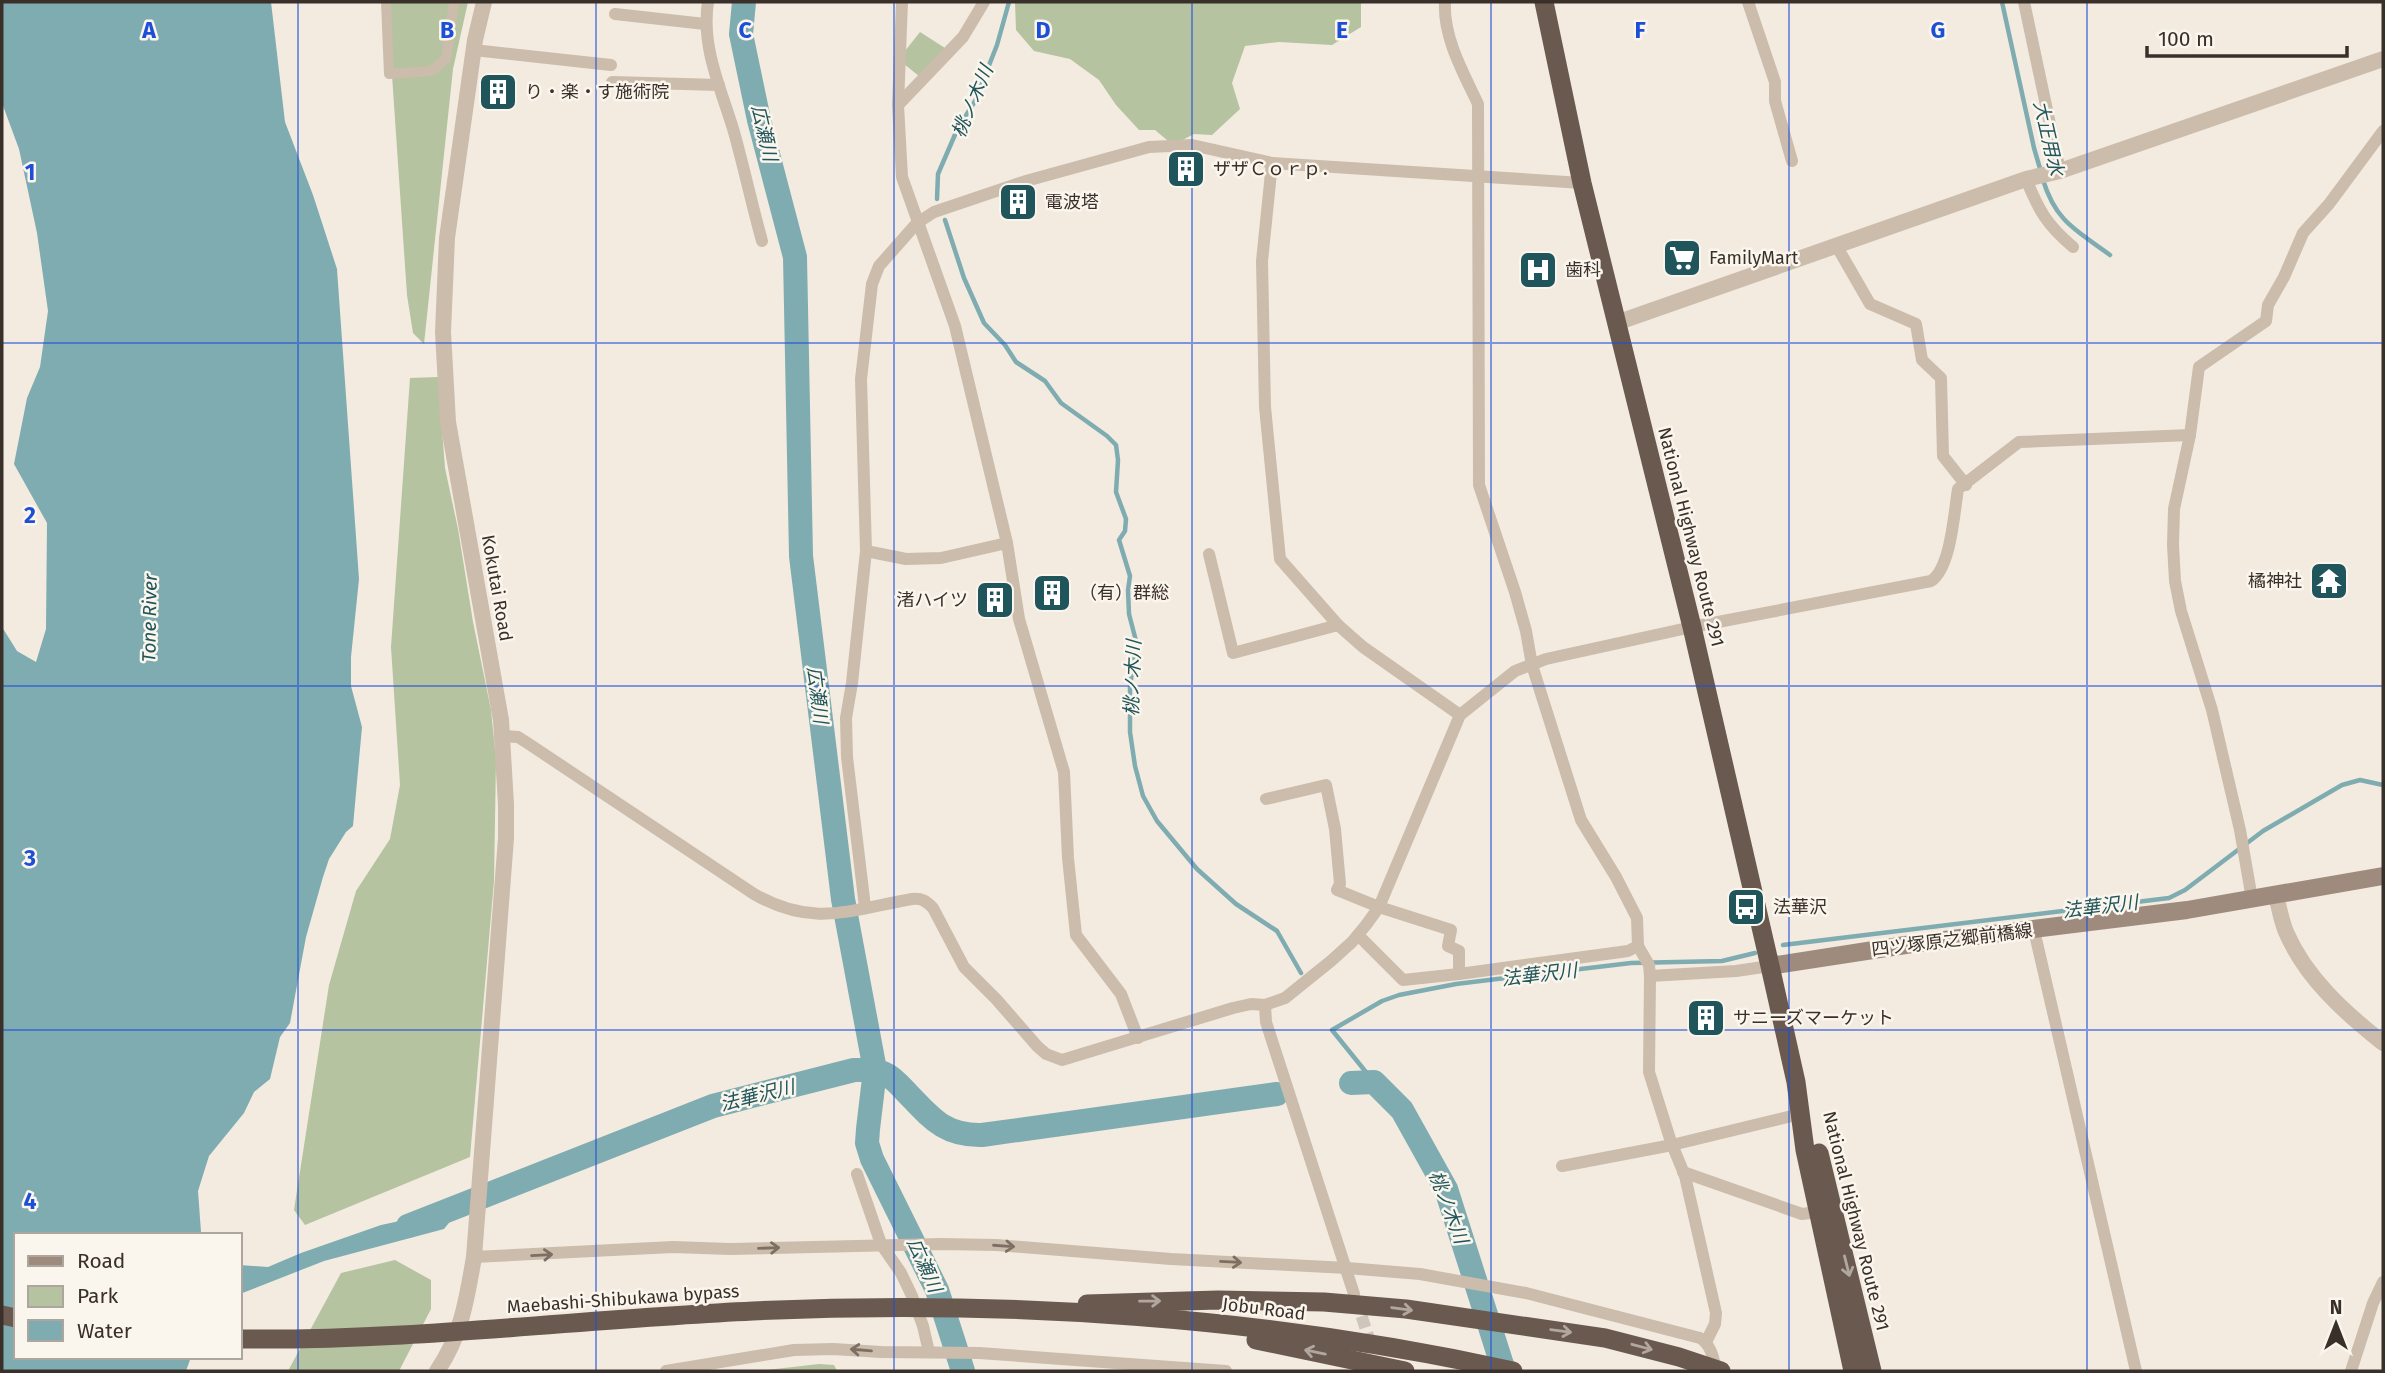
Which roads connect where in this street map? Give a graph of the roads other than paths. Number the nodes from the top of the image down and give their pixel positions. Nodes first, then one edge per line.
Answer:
1 (386, 2) edge
2 (454, 2) edge
3 (484, 2) edge
4 (708, 2) edge
5 (902, 2) edge
6 (984, 2) edge
7 (1446, 2) edge
8 (1544, 2) edge
9 (1748, 2) edge
10 (2024, 2) edge
11 (615, 14) dead end
12 (705, 24) junction
13 (474, 50) junction
14 (2383, 59) edge
15 (611, 65) dead end
16 (612, 82) dead end
17 (719, 86) junction
18 (898, 104) junction
19 (2383, 131) edge
20 (1792, 161) dead end
21 (1272, 163) junction
22 (2060, 171) junction
23 (1477, 176) junction
24 (2026, 179) junction
25 (1582, 183) junction
26 (917, 223) junction
27 (762, 241) dead end
28 (1836, 245) junction
29 (2073, 247) dead end
30 (1616, 323) junction
31 (2190, 435) junction
32 (1966, 485) junction
33 (1006, 543) junction
34 (866, 551) junction
35 (1209, 554) dead end
36 (1338, 625) junction
37 (1692, 627) junction
38 (1532, 665) junction
39 (1460, 715) junction
40 (502, 736) junction
41 (1266, 799) dead end
42 (2383, 876) edge
43 (2276, 894) junction
44 (2252, 899) junction
45 (1379, 907) junction
46 (863, 908) junction
47 (2034, 930) junction
48 (1358, 935) junction
49 (1639, 946) junction
50 (1770, 966) junction
51 (1459, 974) junction
52 (1650, 976) junction
53 (1265, 1006) junction
54 (1138, 1038) junction
55 (2383, 1043) edge
56 (1796, 1082) junction
57 (1800, 1114) junction
58 (1672, 1146) junction
59 (1562, 1166) dead end
60 (1683, 1172) junction
61 (856, 1174) dead end
62 (1819, 1212) junction
63 (885, 1244) junction
64 (474, 1257) junction
65 (1347, 1268) junction
66 (2383, 1282) edge
67 (1354, 1294) tunnel mouth
68 (1009, 1309) junction
69 (242, 1339) edge
70 (1706, 1342) junction
71 (929, 1352) junction
72 (1054, 1365) edge
73 (442, 1369) edge
74 (1719, 1370) edge
75 (666, 1371) edge
76 (1226, 1371) edge
77 (1405, 1371) edge
78 (1513, 1371) edge
79 (1853, 1371) edge
80 (1872, 1371) edge
81 (2136, 1371) edge
82 (2351, 1371) edge

1 - 2 street
3 - 13 street, Kokutai Road
4 - 12 street
5 - 18 street
6 - 18 street
7 - 23 street
8 - 25 highway, National Highway Route 291
9 - 20 street
10 - 22 street
11 - 12 street
12 - 17 street
13 - 15 street
13 - 40 street, Kokutai Road
14 - 22 street
16 - 17 street
17 - 27 street
18 - 26 street
19 - 31 street
21 - 23 street
21 - 26 street
21 - 36 street
22 - 24 street
23 - 25 street
23 - 38 street
24 - 28 street
24 - 29 street
25 - 30 highway, National Highway Route 291
26 - 33 street
26 - 34 street
28 - 30 street
28 - 32 street
30 - 37 highway, National Highway Route 291
31 - 32 street
31 - 44 street
32 - 37 street
33 - 34 street
33 - 54 street
34 - 46 street
35 - 36 street
36 - 39 street
37 - 38 street
37 - 50 highway, National Highway Route 291
38 - 39 street
38 - 49 street
39 - 45 street
40 - 46 street
40 - 64 street, Kokutai Road
41 - 45 street
42 - 43 main road, 四ツ塚原之郷前橋線
43 - 44 main road, 四ツ塚原之郷前橋線
43 - 55 street
44 - 47 main road, 四ツ塚原之郷前橋線
45 - 48 street
45 - 51 street
46 - 54 street
47 - 50 main road, 四ツ塚原之郷前橋線
47 - 81 street
48 - 51 street
48 - 53 street
49 - 51 street
49 - 52 street
50 - 52 street
50 - 56 highway, National Highway Route 291
52 - 58 street
53 - 54 street
53 - 65 street
56 - 57 highway, National Highway Route 291
56 -> 80 highway, National Highway Route 291
57 - 58 street
57 - 62 highway, National Highway Route 291
58 - 59 street
58 - 60 street
60 - 62 street
60 - 70 street
61 - 63 street
62 - 79 highway, National Highway Route 291
64 -> 63 street
63 -> 65 street
63 - 71 street
64 - 73 street
65 - 67 street
65 - 70 street
66 - 82 street
68 - 69 highway, Maebashi-Shibukawa bypass
68 -> 74 highway
77 -> 68 highway
68 - 78 highway, Jobu Road
70 - 74 street
71 - 72 street
71 -> 75 street
72 - 76 street

